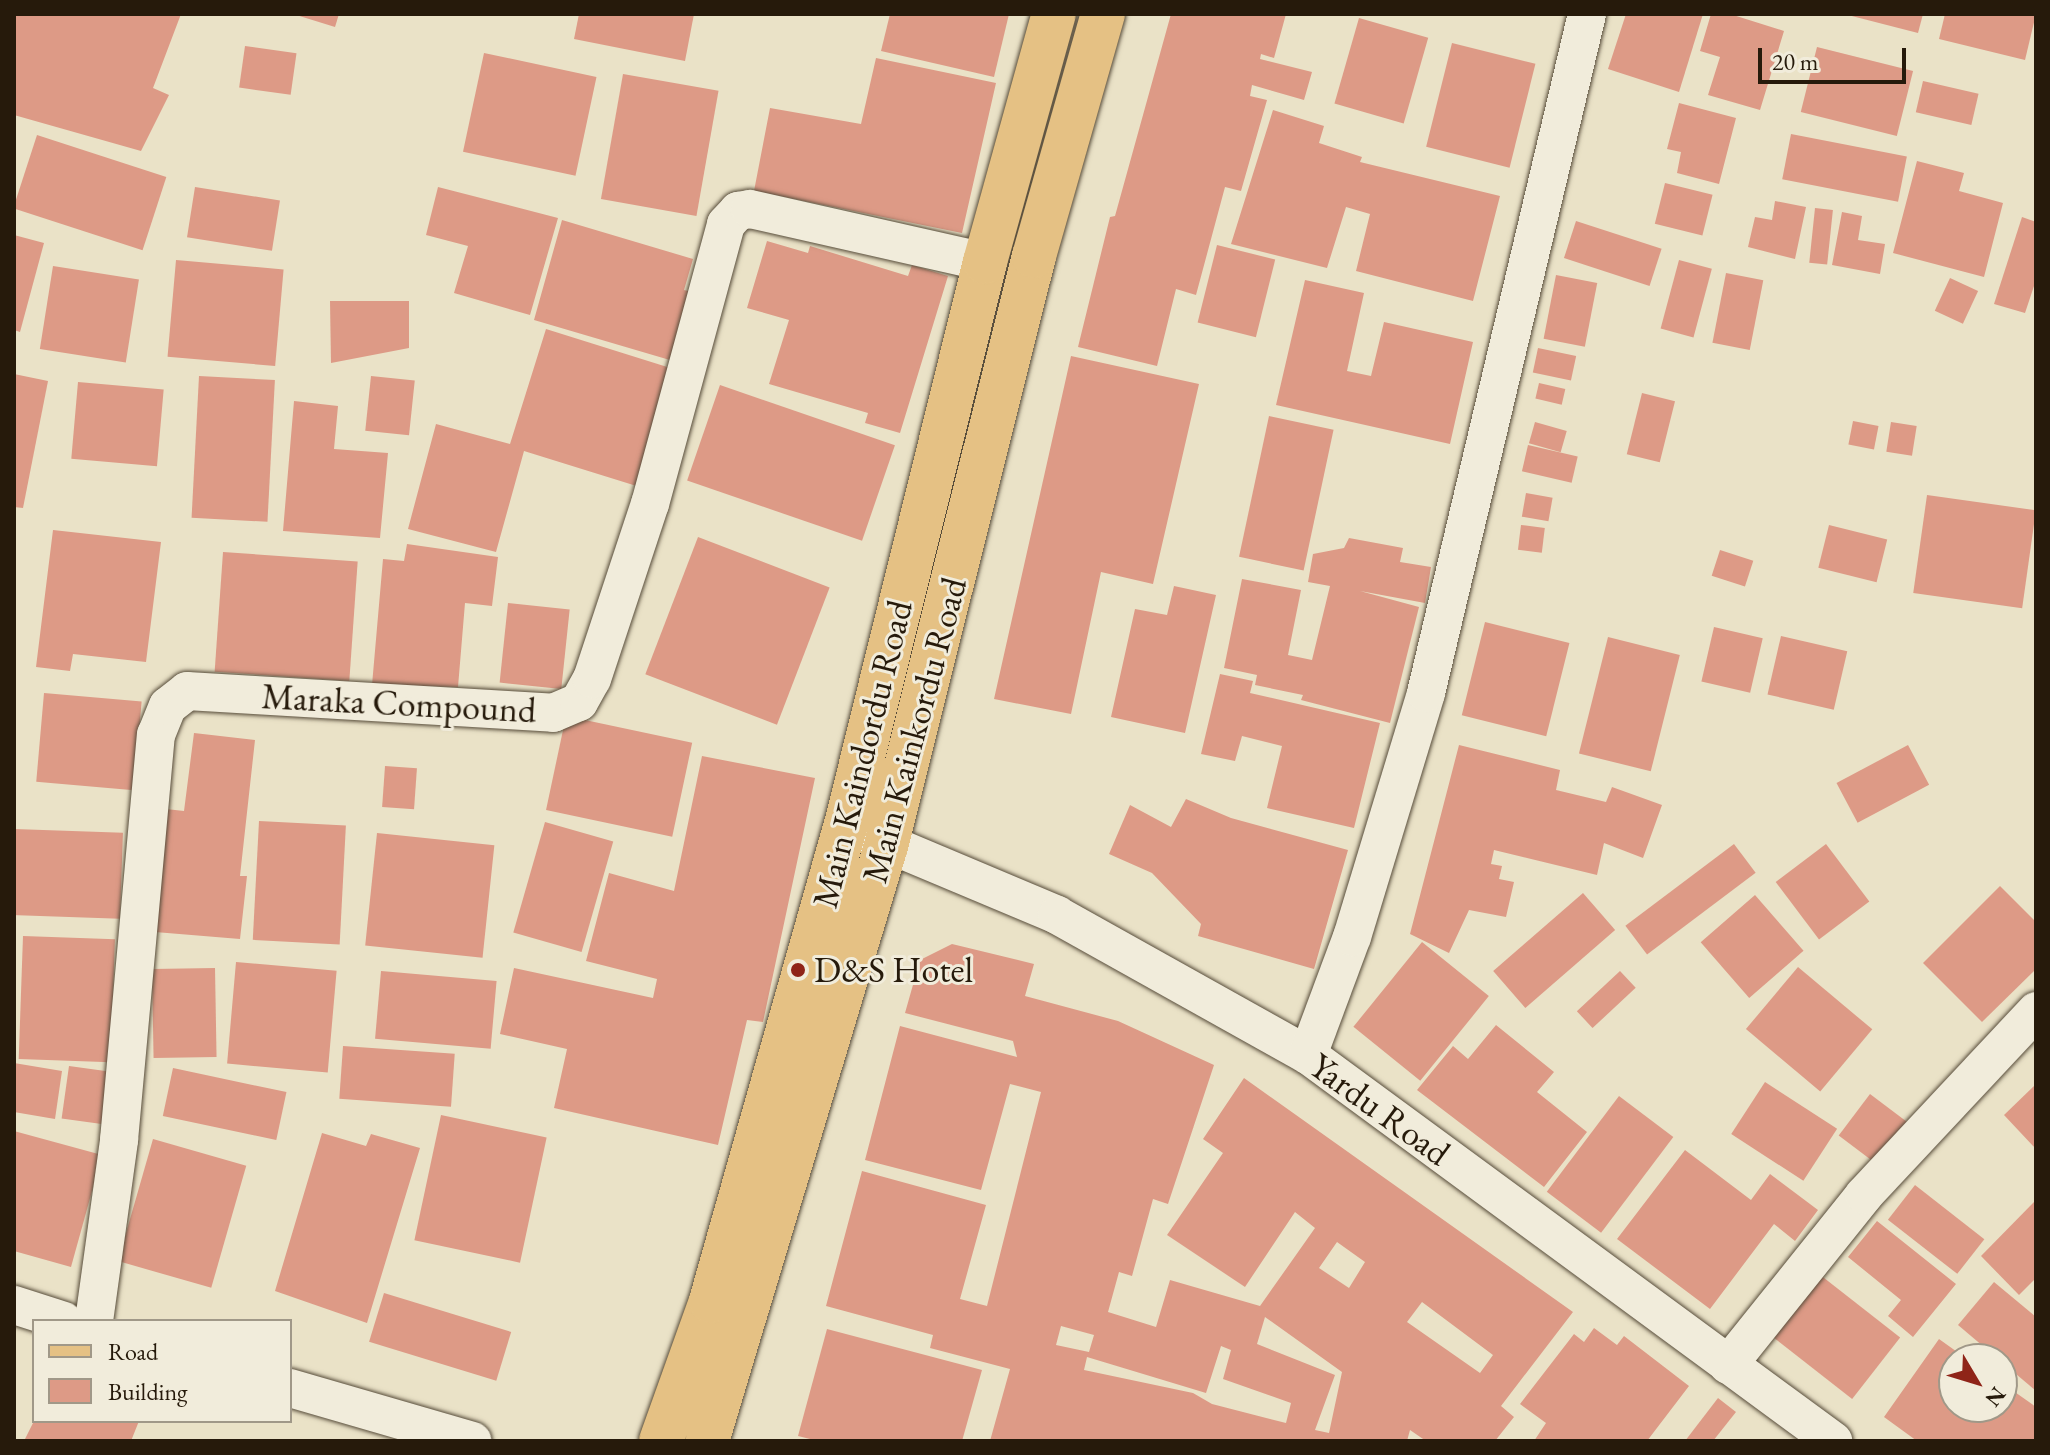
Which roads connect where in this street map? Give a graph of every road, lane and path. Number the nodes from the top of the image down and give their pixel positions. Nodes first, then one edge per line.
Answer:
1 (1054, 14) edge
2 (1103, 14) edge
3 (1587, 14) edge
4 (1008, 180) junction
5 (1053, 192) junction
6 (985, 262) junction
7 (846, 825) junction
8 (886, 846) junction
9 (2036, 1011) edge
10 (1308, 1055) junction
11 (16, 1311) edge
12 (54, 1319) edge
13 (94, 1319) edge
14 (1728, 1365) junction
15 (292, 1389) edge
16 (472, 1441) edge
17 (661, 1441) edge
18 (707, 1441) edge
19 (1833, 1441) edge

1 - 4 main road, Main Kaindordu Road
2 - 5 main road, Main Kainkordu Road
3 - 10 street
4 - 5 main road
4 - 6 main road, Main Kaindordu Road
5 - 8 main road, Main Kainkordu Road
6 - 7 main road, Main Kaindordu Road
6 - 13 street, Maraka Compound
7 - 8 street, Yardu Road
7 - 17 main road, Main Kaindordu Road
8 - 10 street, Yardu Road
8 - 18 main road, Main Kainkordu Road
9 - 14 street
10 - 14 street, Yardu Road
11 - 12 street
14 - 19 street, Yardu Road
15 - 16 street

